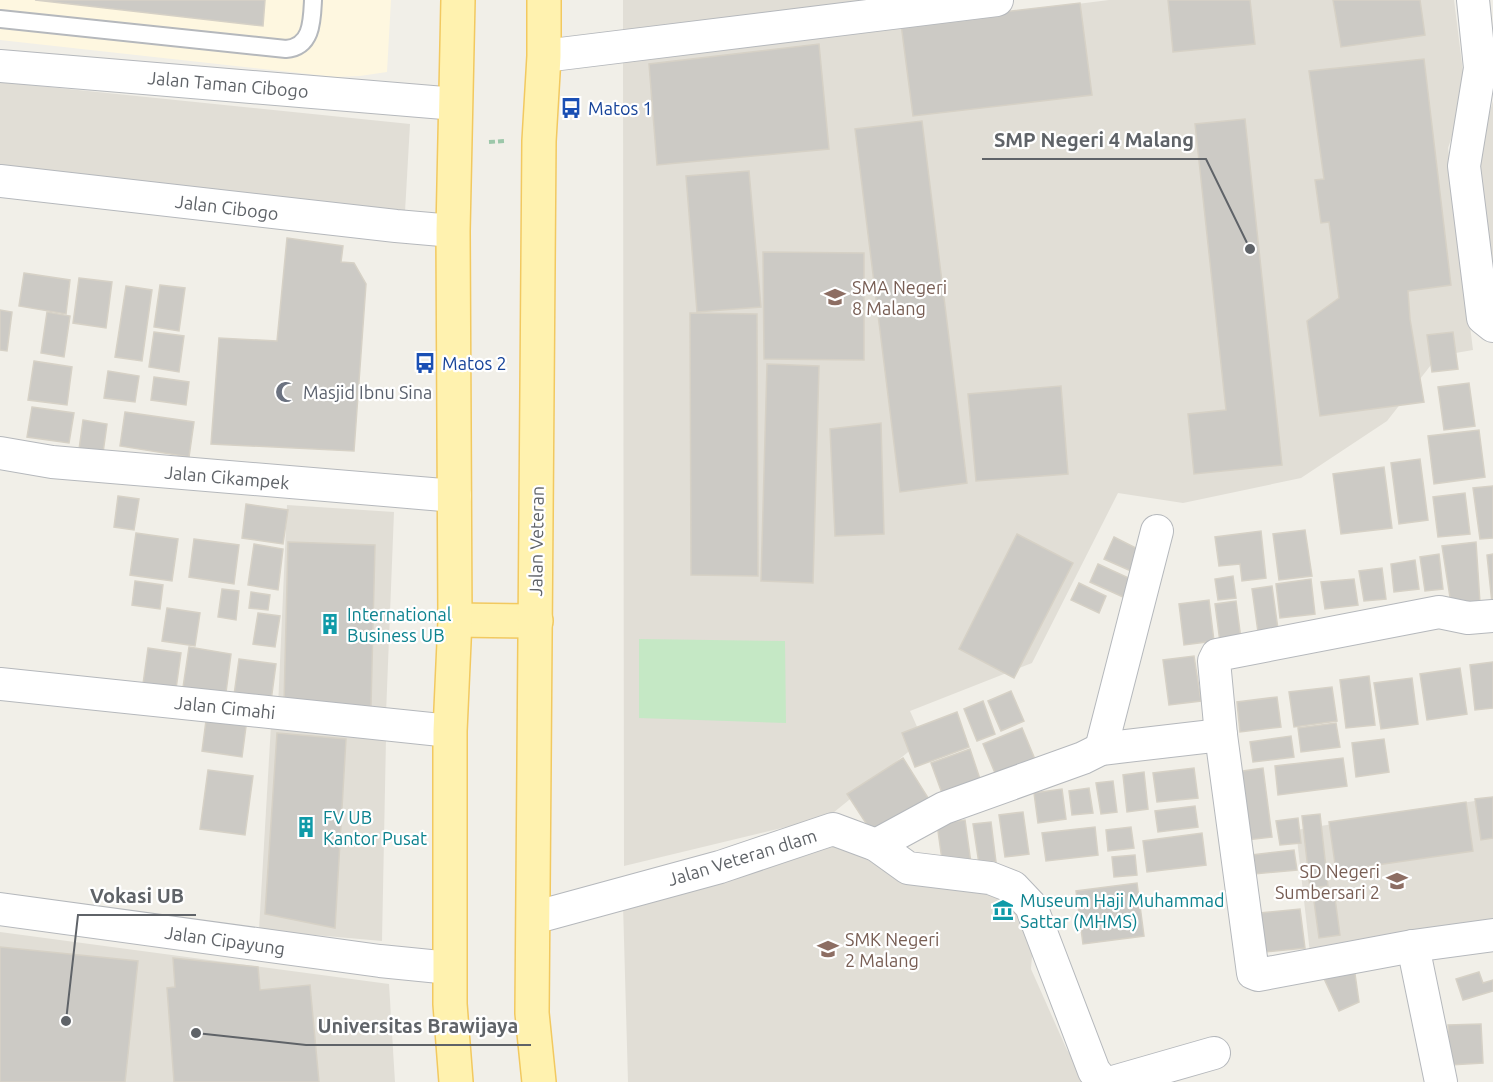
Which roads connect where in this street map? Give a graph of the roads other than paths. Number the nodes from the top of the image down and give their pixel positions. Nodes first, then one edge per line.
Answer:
1 (313, 0) edge
2 (458, 0) edge
3 (544, 0) edge
4 (997, 0) edge
5 (1473, 0) edge
6 (965, 2) edge
7 (0, 19) edge
8 (544, 56) junction
9 (0, 66) edge
10 (456, 104) junction
11 (0, 181) edge
12 (453, 231) junction
13 (1493, 326) edge
14 (0, 453) edge
15 (455, 496) junction
16 (1157, 531) dead end
17 (1493, 616) edge
18 (455, 620) junction
19 (536, 621) junction
20 (0, 684) edge
21 (450, 731) junction
22 (1221, 735) junction
23 (1101, 748) junction
24 (876, 845) junction
25 (0, 909) edge
26 (533, 918) junction
27 (1493, 935) edge
28 (1413, 946) junction
29 (450, 968) junction
30 (1214, 1053) dead end
31 (456, 1082) edge
32 (539, 1082) edge
33 (1103, 1082) edge
34 (1113, 1082) edge
35 (1441, 1082) edge

1 - 7 lane
2 - 10 main road
3 - 8 main road, Jalan Veteran
4 - 6 street
5 - 13 street
6 - 8 street
8 - 19 main road, Jalan Veteran
9 - 10 street, Jalan Taman Cibogo
10 - 12 main road
11 - 12 street, Jalan Cibogo
12 - 15 main road
14 - 15 street, Jalan Cikampek
15 - 18 main road
16 - 23 street
17 - 22 street
18 - 19 main road
18 - 21 main road
19 - 26 main road, Jalan Veteran
20 - 21 street, Jalan Cimahi
21 - 29 main road
22 - 23 street
22 - 28 street
23 - 24 street
24 - 26 street, Jalan Veteran dlam
24 - 33 street, Jalan Veteran dlam
25 - 29 street, Jalan Cipayung
26 - 32 main road, Jalan Veteran
27 - 28 street
28 - 35 street
29 - 31 main road
30 - 34 street

